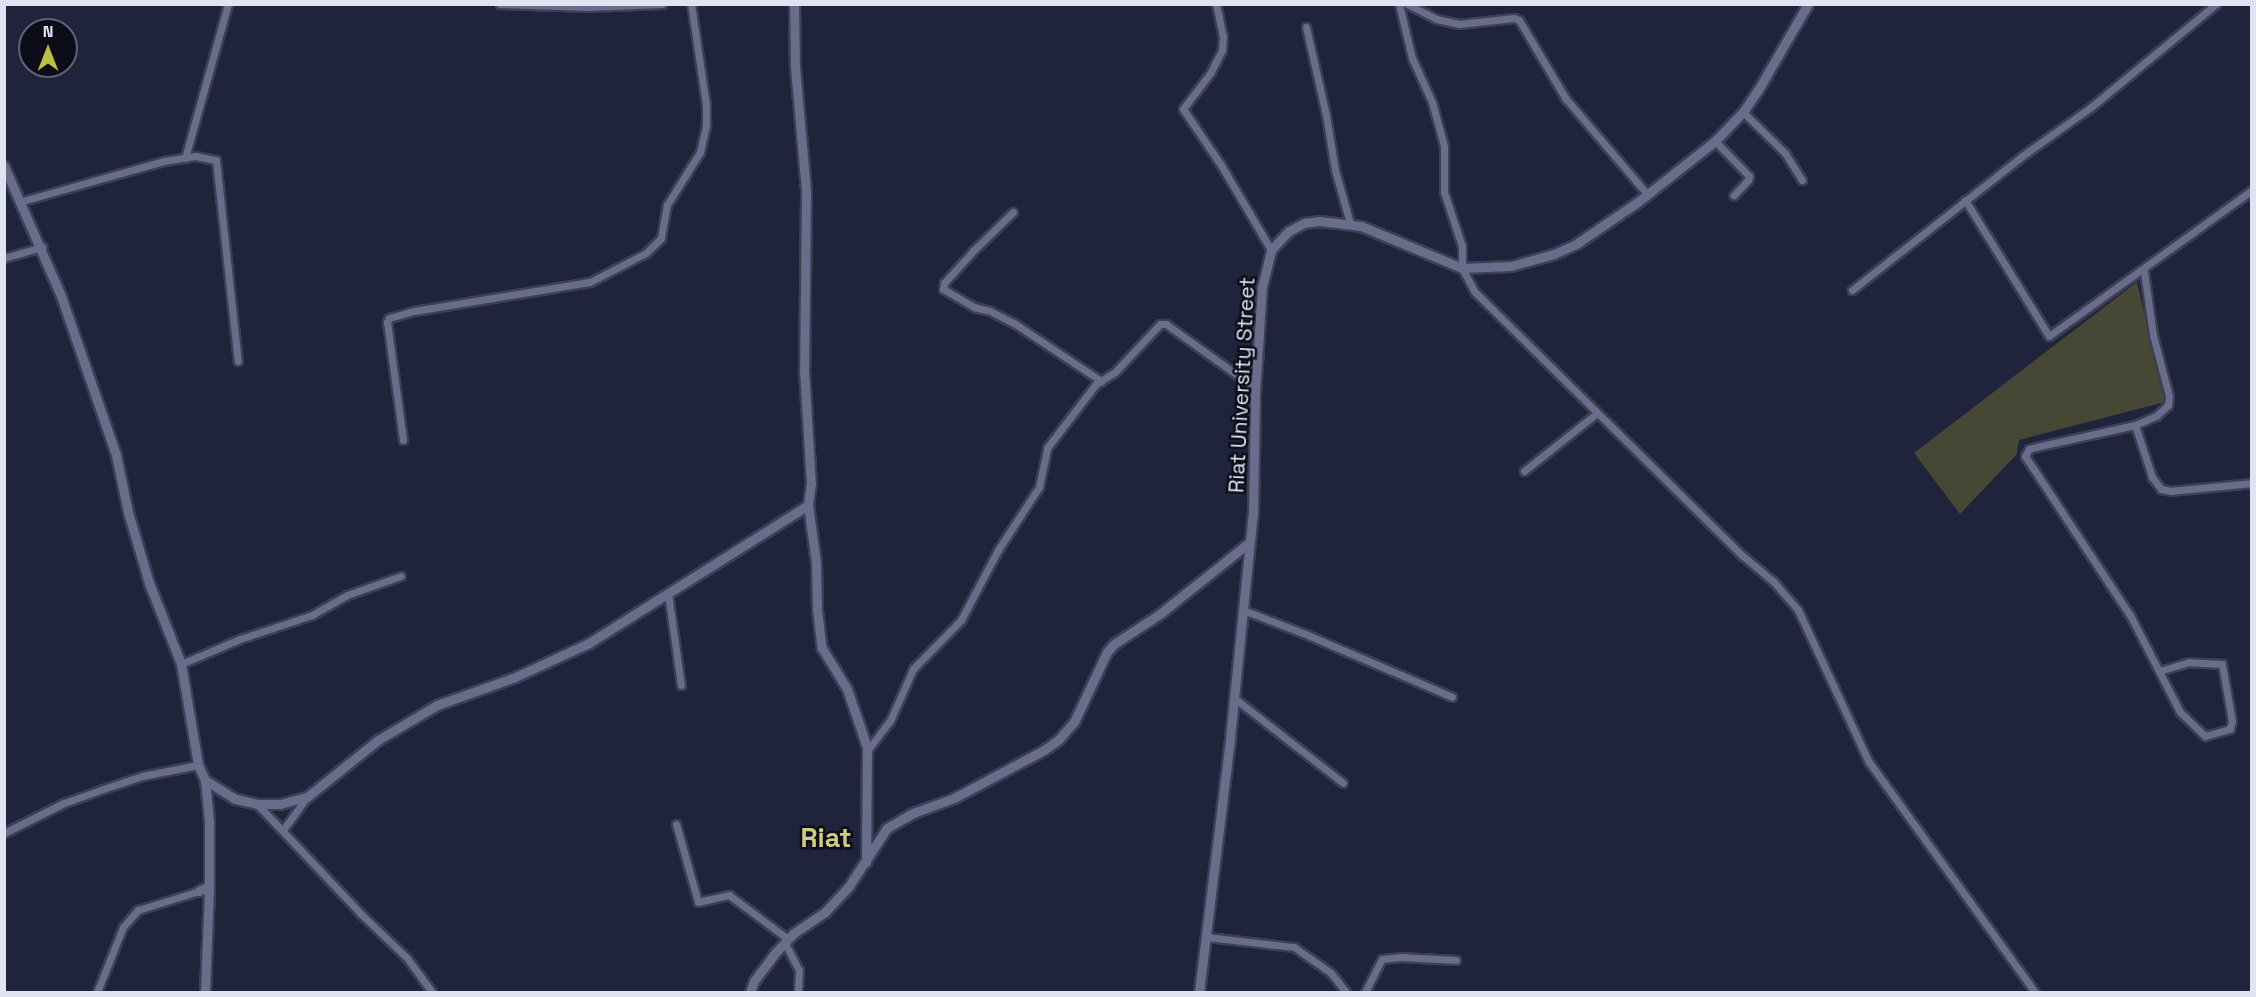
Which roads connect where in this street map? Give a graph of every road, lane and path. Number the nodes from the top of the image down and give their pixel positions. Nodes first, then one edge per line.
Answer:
1 (228, 4) edge
2 (500, 4) edge
3 (662, 4) edge
4 (691, 4) edge
5 (794, 4) edge
6 (1216, 4) edge
7 (1399, 4) edge
8 (1407, 4) edge
9 (1808, 4) edge
10 (2216, 4) edge
11 (1306, 27) dead end
12 (1743, 112) junction
13 (1715, 141) junction
14 (185, 158) junction
15 (4, 166) edge
16 (1802, 180) dead end
17 (2252, 190) edge
18 (1647, 194) junction
19 (1734, 195) dead end
20 (1965, 200) junction
21 (19, 202) junction
22 (1012, 212) dead end
23 (1350, 223) junction
24 (42, 247) junction
25 (1270, 250) junction
26 (4, 258) edge
27 (1462, 268) junction
28 (2144, 271) junction
29 (1852, 290) dead end
30 (238, 361) dead end
31 (1101, 381) junction
32 (1255, 388) junction
33 (1596, 414) junction
34 (2134, 425) junction
35 (403, 440) dead end
36 (1524, 471) dead end
37 (2252, 483) edge
38 (808, 505) junction
39 (1250, 542) junction
40 (401, 576) dead end
41 (668, 593) junction
42 (1243, 610) junction
43 (181, 664) junction
44 (2160, 671) junction
45 (681, 685) dead end
46 (1452, 697) dead end
47 (1234, 698) junction
48 (867, 751) junction
49 (198, 765) junction
50 (205, 780) junction
51 (1343, 783) dead end
52 (307, 797) junction
53 (257, 804) junction
54 (676, 824) dead end
55 (283, 830) junction
56 (4, 833) edge
57 (866, 862) junction
58 (209, 886) junction
59 (199, 891) joint
60 (1207, 937) junction
61 (786, 941) junction
62 (1456, 960) dead end
63 (97, 993) edge
64 (205, 993) edge
65 (432, 993) edge
66 (750, 993) edge
67 (798, 993) edge
68 (1199, 993) edge
69 (1346, 993) edge
70 (1365, 993) edge
71 (2035, 993) edge

1 - 14 street
2 - 3 street
4 - 35 street
5 - 38 street
6 - 25 street
7 - 27 street
8 - 18 street
9 - 12 street, Riat University Street
10 - 20 street
11 - 23 street
12 - 13 street, Riat University Street
12 - 16 street
13 - 18 street, Riat University Street
13 - 19 street
14 - 21 street
14 - 30 street
15 - 21 street
17 - 28 street
18 - 27 street, Riat University Street
20 - 28 street
20 - 29 street
21 - 24 street
22 - 31 street
23 - 25 street, Riat University Street
23 - 27 street, Riat University Street
24 - 26 street
24 - 43 street
25 - 32 street, Riat University Street
27 - 33 street
28 - 34 street
31 - 32 street
31 - 48 street
32 - 39 street, Riat University Street
33 - 36 street
33 - 71 street
34 - 37 street
34 - 44 street
38 - 41 street
38 - 48 street
39 - 42 street, Riat University Street
39 - 57 street
40 - 43 street
41 - 45 street
41 - 52 street
42 - 46 street
42 - 47 street, Riat University Street
43 - 49 street
44 - 44 street
47 - 51 street
47 - 60 street, Riat University Street
48 - 57 street
49 - 50 street
49 - 56 street
50 - 53 street
50 - 58 street
52 - 53 street
52 - 55 street
53 - 55 street
54 - 61 street
55 - 65 street
57 - 61 street
58 - 59 street
58 - 64 street
59 - 63 street
60 - 68 street, Riat University Street
60 - 69 street
61 - 66 street
61 - 67 street
62 - 70 street

